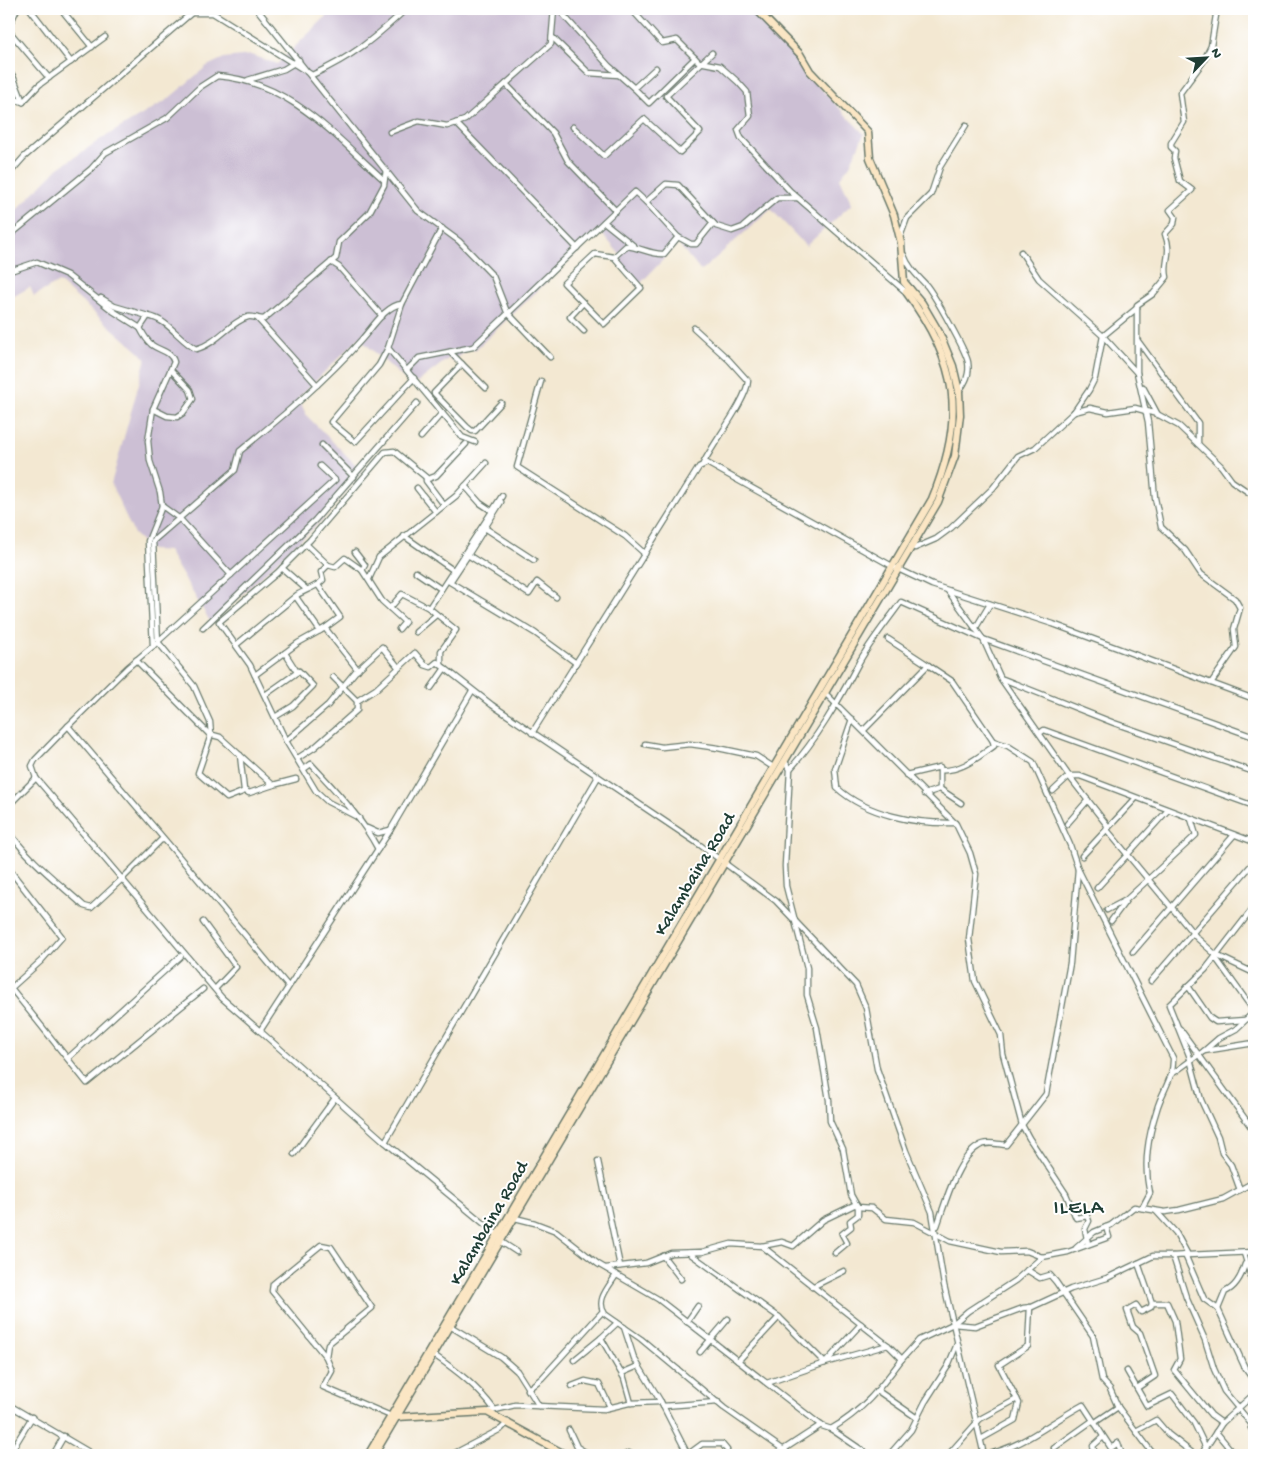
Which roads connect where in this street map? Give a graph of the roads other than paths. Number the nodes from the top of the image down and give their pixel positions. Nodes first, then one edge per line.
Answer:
1 (30, 9) edge
2 (62, 9) edge
3 (196, 9) edge
4 (257, 9) edge
5 (406, 9) edge
6 (554, 9) edge
7 (558, 9) edge
8 (631, 9) edge
9 (756, 9) edge
10 (1217, 9) edge
11 (16, 10) edge
12 (191, 13) junction
13 (9, 26) edge
14 (9, 31) edge
15 (106, 38) dead end
16 (552, 38) junction
17 (92, 47) junction
18 (712, 53) dead end
19 (695, 58) junction
20 (300, 60) junction
21 (71, 62) junction
22 (703, 62) junction
23 (293, 65) junction
24 (656, 68) dead end
25 (619, 75) junction
26 (13, 76) dead end
27 (312, 76) junction
28 (49, 78) junction
29 (246, 81) junction
30 (506, 84) junction
31 (634, 88) junction
32 (23, 102) junction
33 (9, 104) edge
34 (456, 123) junction
35 (966, 125) dead end
36 (573, 127) dead end
37 (390, 132) dead end
38 (386, 170) junction
39 (9, 174) edge
40 (384, 180) junction
41 (797, 198) junction
42 (646, 202) junction
43 (616, 211) junction
44 (604, 222) junction
45 (713, 223) junction
46 (442, 228) junction
47 (9, 236) edge
48 (678, 237) junction
49 (900, 237) junction
50 (635, 247) junction
51 (577, 248) junction
52 (902, 249) junction
53 (1021, 252) dead end
54 (614, 257) junction
55 (331, 262) junction
56 (9, 264) edge
57 (11, 271) edge
58 (908, 290) junction
59 (90, 291) junction
60 (583, 303) junction
61 (402, 304) junction
62 (1137, 308) junction
63 (508, 314) junction
64 (148, 316) junction
65 (382, 316) junction
66 (257, 318) junction
67 (140, 328) junction
68 (694, 328) dead end
69 (584, 331) dead end
70 (1103, 336) junction
71 (1138, 341) junction
72 (388, 348) junction
73 (450, 352) junction
74 (550, 357) dead end
75 (462, 364) junction
76 (171, 370) junction
77 (407, 370) junction
78 (1137, 373) junction
79 (414, 378) junction
80 (541, 381) dead end
81 (1141, 384) junction
82 (317, 385) junction
83 (486, 388) dead end
84 (959, 391) junction
85 (501, 403) dead end
86 (416, 404) dead end
87 (153, 409) junction
88 (1146, 411) junction
89 (1074, 412) junction
90 (442, 413) junction
91 (1158, 415) junction
92 (421, 436) dead end
93 (475, 442) dead end
94 (466, 444) dead end
95 (1198, 444) junction
96 (322, 445) dead end
97 (486, 463) dead end
98 (703, 464) junction
99 (320, 466) dead end
100 (354, 477) junction
101 (426, 478) junction
102 (465, 486) junction
103 (417, 488) dead end
104 (502, 496) dead end
105 (1254, 496) edge
106 (501, 502) dead end
107 (444, 505) junction
108 (162, 506) junction
109 (492, 511) junction
110 (436, 512) junction
111 (180, 519) junction
112 (485, 528) junction
113 (404, 536) junction
114 (306, 544) junction
115 (909, 544) junction
116 (355, 552) dead end
117 (645, 554) junction
118 (468, 555) junction
119 (534, 560) dead end
120 (328, 565) junction
121 (895, 567) junction
122 (282, 568) junction
123 (362, 570) junction
124 (453, 570) junction
125 (416, 572) dead end
126 (231, 575) junction
127 (369, 579) junction
128 (318, 585) junction
129 (306, 589) junction
130 (441, 589) junction
131 (947, 590) junction
132 (296, 597) junction
133 (556, 597) dead end
134 (990, 604) junction
135 (390, 608) junction
136 (429, 608) junction
137 (436, 615) junction
138 (203, 628) dead end
139 (325, 628) junction
140 (398, 629) dead end
141 (975, 629) junction
142 (320, 631) junction
143 (416, 632) dead end
144 (888, 639) dead end
145 (983, 640) junction
146 (158, 642) junction
147 (153, 646) junction
148 (236, 646) junction
149 (285, 653) junction
150 (136, 660) junction
151 (576, 662) junction
152 (928, 665) junction
153 (443, 667) junction
154 (399, 668) junction
155 (358, 670) junction
156 (297, 672) junction
157 (255, 675) junction
158 (333, 677) dead end
159 (1001, 679) junction
160 (1211, 683) junction
161 (344, 688) junction
162 (431, 688) dead end
163 (472, 691) junction
164 (825, 693) junction
165 (265, 695) junction
166 (1254, 699) edge
167 (357, 701) junction
168 (837, 704) junction
169 (275, 717) junction
170 (852, 719) junction
171 (68, 726) junction
172 (864, 730) junction
173 (532, 733) junction
174 (1040, 733) junction
175 (211, 735) junction
176 (1254, 737) edge
177 (286, 741) junction
178 (994, 741) junction
179 (645, 744) dead end
180 (240, 755) junction
181 (298, 758) junction
182 (785, 762) junction
183 (772, 767) junction
184 (304, 769) junction
185 (790, 769) junction
186 (940, 770) junction
187 (1254, 772) edge
188 (906, 775) junction
189 (1069, 776) junction
190 (598, 777) junction
191 (36, 778) junction
192 (296, 779) dead end
193 (273, 785) junction
194 (940, 789) junction
195 (246, 791) junction
196 (1053, 791) dead end
197 (924, 794) junction
198 (1135, 799) junction
199 (1088, 800) junction
200 (961, 803) dead end
201 (9, 805) edge
202 (1254, 806) edge
203 (1168, 810) junction
204 (359, 818) junction
205 (1191, 819) junction
206 (955, 823) junction
207 (1067, 824) dead end
208 (366, 827) junction
209 (391, 829) junction
210 (1107, 830) junction
211 (9, 831) edge
212 (1234, 835) junction
213 (165, 840) junction
214 (1254, 842) edge
215 (378, 849) junction
216 (1127, 854) junction
217 (1082, 856) dead end
218 (718, 859) junction
219 (1254, 862) edge
220 (725, 864) junction
221 (9, 869) edge
222 (1078, 869) junction
223 (122, 879) junction
224 (1149, 880) junction
225 (1097, 888) dead end
226 (1126, 900) junction
227 (1254, 907) edge
228 (1172, 908) junction
229 (1107, 910) dead end
230 (794, 919) junction
231 (1111, 921) dead end
232 (203, 922) dead end
233 (1193, 934) junction
234 (1133, 952) dead end
235 (181, 956) dead end
236 (1216, 956) junction
237 (1254, 973) edge
238 (1152, 981) dead end
239 (288, 986) junction
240 (1188, 986) junction
241 (10, 989) edge
242 (203, 989) dead end
243 (215, 990) junction
244 (1254, 1012) edge
245 (1245, 1020) junction
246 (1176, 1023) junction
247 (260, 1031) junction
248 (1254, 1043) edge
249 (1202, 1053) junction
250 (68, 1058) junction
251 (1190, 1062) junction
252 (1172, 1074) junction
253 (335, 1098) junction
254 (1022, 1125) junction
255 (1254, 1129) edge
256 (385, 1142) junction
257 (294, 1154) dead end
258 (598, 1161) dead end
259 (1254, 1182) edge
260 (1240, 1190) junction
261 (857, 1206) junction
262 (1142, 1208) junction
263 (1156, 1211) junction
264 (515, 1218) junction
265 (936, 1227) junction
266 (1106, 1227) junction
267 (938, 1234) junction
268 (500, 1238) junction
269 (1086, 1238) junction
270 (1088, 1244) junction
271 (762, 1246) junction
272 (1076, 1249) junction
273 (517, 1252) dead end
274 (1254, 1252) edge
275 (688, 1253) junction
276 (835, 1253) dead end
277 (1244, 1253) junction
278 (1188, 1255) junction
279 (663, 1256) junction
280 (1173, 1256) junction
281 (1042, 1257) junction
282 (1138, 1263) junction
283 (1245, 1264) junction
284 (620, 1266) junction
285 (606, 1268) junction
286 (1027, 1270) junction
287 (844, 1271) dead end
288 (616, 1275) junction
289 (681, 1279) dead end
290 (812, 1287) junction
291 (1064, 1293) junction
292 (1254, 1300) edge
293 (1152, 1303) junction
294 (698, 1306) dead end
295 (1030, 1307) junction
296 (1218, 1309) junction
297 (603, 1311) junction
298 (779, 1317) junction
299 (728, 1320) dead end
300 (687, 1322) junction
301 (617, 1323) junction
302 (861, 1324) junction
303 (953, 1324) junction
304 (450, 1326) junction
305 (624, 1327) junction
306 (601, 1338) junction
307 (710, 1340) junction
308 (957, 1342) junction
309 (888, 1346) junction
310 (700, 1352) dead end
311 (434, 1355) junction
312 (326, 1357) junction
313 (902, 1359) junction
314 (574, 1360) dead end
315 (738, 1361) junction
316 (825, 1363) junction
317 (638, 1366) junction
318 (1128, 1371) dead end
319 (622, 1373) junction
320 (1254, 1381) edge
321 (767, 1383) junction
322 (572, 1386) dead end
323 (1137, 1388) junction
324 (528, 1390) junction
325 (878, 1391) junction
326 (1254, 1394) edge
327 (1017, 1399) junction
328 (718, 1402) junction
329 (631, 1403) junction
330 (662, 1404) junction
331 (9, 1405) edge
332 (539, 1406) junction
333 (610, 1407) junction
334 (1118, 1407) junction
335 (1237, 1408) junction
336 (494, 1409) junction
337 (487, 1412) junction
338 (32, 1417) junction
339 (394, 1417) junction
340 (917, 1418) junction
341 (508, 1422) junction
342 (1093, 1422) junction
343 (977, 1423) junction
344 (1222, 1423) junction
345 (821, 1425) junction
346 (1253, 1426) edge
347 (832, 1429) junction
348 (570, 1430) dead end
349 (1136, 1431) junction
350 (1216, 1432) junction
351 (1254, 1433) edge
352 (64, 1436) junction
353 (1103, 1437) junction
354 (981, 1439) junction
355 (1054, 1448) dead end
356 (1206, 1448) junction
357 (782, 1449) junction
358 (726, 1450) dead end
359 (9, 1455) edge
360 (53, 1455) edge
361 (94, 1455) edge
362 (368, 1455) edge
363 (374, 1455) edge
364 (452, 1455) edge
365 (566, 1455) edge
366 (590, 1455) edge
367 (625, 1455) edge
368 (632, 1455) edge
369 (687, 1455) edge
370 (775, 1455) edge
371 (791, 1455) edge
372 (869, 1455) edge
373 (889, 1455) edge
374 (948, 1455) edge
375 (984, 1455) edge
376 (1096, 1455) edge
377 (1122, 1455) edge
378 (1154, 1455) edge
379 (1194, 1455) edge
380 (1201, 1455) edge
381 (1235, 1455) edge

1 - 21 street
2 - 17 street
3 - 12 street
4 - 20 street
5 - 27 street
6 - 16 street
7 - 25 street
8 - 19 street
9 - 49 main road
10 - 62 street
11 - 13 street
12 - 23 street
12 - 39 street
14 - 28 street
15 - 17 street
16 - 25 street
16 - 30 street
17 - 21 street
18 - 22 street
19 - 22 street
19 - 31 street
20 - 23 street
20 - 27 street
21 - 28 street
22 - 36 street
22 - 41 street
23 - 27 street
23 - 29 street
24 - 31 street
25 - 31 street
26 - 32 street
27 - 38 street
28 - 32 street
29 - 40 street
29 - 47 street
30 - 34 street
30 - 43 street
32 - 33 street
34 - 37 street
34 - 51 street
35 - 49 street
38 - 40 street
38 - 46 street
40 - 55 street
41 - 45 street
41 - 58 street
42 - 43 street
42 - 45 street
42 - 48 street
43 - 44 street
44 - 50 street
44 - 51 street
45 - 48 street
46 - 61 street
46 - 63 street
48 - 50 street
49 - 52 main road
50 - 54 street
51 - 63 street
52 - 58 main road
52 - 84 street
53 - 70 street
54 - 60 street
54 - 60 street
55 - 65 street
55 - 66 street
56 - 57 street
57 - 59 street
58 - 84 main road
58 - 115 main road, Kalambaina Road
59 - 64 street
59 - 67 street
60 - 69 street
61 - 65 street
61 - 72 street
62 - 70 street
62 - 71 street
63 - 73 street
63 - 74 street
64 - 66 street
64 - 67 street
65 - 82 street
66 - 82 street
67 - 76 street
68 - 98 street
70 - 78 street
70 - 89 street
71 - 78 street
71 - 95 street
72 - 77 street
72 - 79 street
73 - 75 street
73 - 77 street
75 - 83 street
75 - 85 street
76 - 87 street
76 - 87 street
77 - 79 street
78 - 81 street
79 - 90 street
80 - 117 street
81 - 88 street
81 - 91 street
82 - 111 street
84 - 115 main road
86 - 100 street
87 - 108 street
88 - 89 street
88 - 91 street
88 - 160 street
89 - 115 street
90 - 92 street
90 - 93 street
91 - 95 street
94 - 101 street
95 - 105 street
96 - 100 street
97 - 102 street
98 - 117 street
98 - 121 street
99 - 126 street
100 - 138 street
101 - 107 street
101 - 114 street
102 - 107 street
102 - 109 street
103 - 110 street
104 - 109 street
106 - 112 street
107 - 110 street
108 - 111 street
108 - 147 street
109 - 124 street
110 - 113 street
111 - 126 street
111 - 146 street
112 - 118 street
112 - 119 street
113 - 124 street
113 - 127 street
114 - 120 street
114 - 122 street
115 - 121 main road, Kalambaina Road
116 - 123 street
117 - 151 street
118 - 133 street
118 - 151 street
120 - 123 street
120 - 128 street
121 - 131 street
121 - 164 main road
121 - 183 main road, Kalambaina Road
122 - 129 street
122 - 148 street
123 - 127 street
124 - 130 street
125 - 130 street
126 - 146 street
127 - 135 street
128 - 129 street
128 - 139 street
129 - 132 street
130 - 136 street
131 - 134 street
131 - 141 street
132 - 142 street
132 - 148 street
134 - 141 street
134 - 160 street
135 - 136 street
135 - 140 street
136 - 137 street
137 - 143 street
137 - 153 street
139 - 142 street
139 - 155 street
141 - 145 street
142 - 149 street
144 - 152 street
145 - 159 street
145 - 168 street
145 - 176 street
146 - 147 street
146 - 175 street
147 - 150 street
148 - 157 street
149 - 156 street
149 - 157 street
150 - 171 street
150 - 175 street
151 - 173 street
152 - 172 street
152 - 178 street
153 - 154 street
153 - 162 street
153 - 163 street
154 - 155 street
154 - 167 street
155 - 161 street
156 - 165 street
156 - 169 street
157 - 165 street
158 - 161 street
159 - 174 street
159 - 187 street
160 - 166 street
161 - 167 street
161 - 177 street
163 - 173 street
163 - 209 street
164 - 168 street
164 - 182 main road
165 - 169 street
167 - 181 street
168 - 170 street
168 - 185 street
169 - 177 street
170 - 172 street
170 - 206 street
171 - 191 street
171 - 213 street
172 - 188 street
173 - 190 street
174 - 189 street
174 - 202 street
175 - 180 street
175 - 195 street
177 - 181 street
178 - 186 street
178 - 222 street
179 - 183 street
180 - 193 street
180 - 195 street
181 - 184 street
182 - 185 street
182 - 220 main road
183 - 218 main road, Kalambaina Road
184 - 204 street
184 - 204 street
185 - 230 street
186 - 188 street
186 - 194 street
188 - 197 street
189 - 196 street
189 - 198 street
189 - 199 street
190 - 218 street
190 - 256 street
191 - 201 street
191 - 223 street
192 - 193 street
193 - 195 street
194 - 197 street
194 - 200 street
197 - 206 street
198 - 203 street
198 - 210 street
199 - 207 street
199 - 210 street
203 - 205 street
203 - 216 street
204 - 208 street
205 - 212 street
205 - 224 street
206 - 254 street
208 - 209 street
208 - 215 street
209 - 215 street
210 - 216 street
210 - 217 street
211 - 223 street
212 - 214 street
212 - 228 street
213 - 223 street
213 - 239 street
215 - 239 street
216 - 224 street
216 - 225 street
218 - 220 street
218 - 268 main road, Kalambaina Road
219 - 233 street
220 - 230 street
220 - 264 main road
221 - 241 street
222 - 252 street
222 - 254 street
223 - 243 street
224 - 226 street
224 - 228 street
226 - 229 street
226 - 231 street
227 - 236 street
228 - 233 street
228 - 234 street
230 - 261 street
230 - 265 street
232 - 243 street
233 - 236 street
233 - 238 street
235 - 250 street
236 - 237 street
236 - 240 street
236 - 244 street
239 - 247 street
240 - 245 street
240 - 246 street
241 - 250 street
242 - 250 street
243 - 247 street
244 - 245 street
245 - 249 street
246 - 249 street
246 - 251 street
247 - 253 street
248 - 249 street
249 - 251 street
249 - 255 street
251 - 252 street
251 - 260 street
252 - 262 street
253 - 256 street
253 - 257 street
254 - 265 street
254 - 269 street
256 - 268 street
258 - 284 street
259 - 260 street
260 - 263 street
261 - 267 street
261 - 271 street
261 - 276 street
262 - 263 street
262 - 266 street
263 - 278 street
264 - 268 main road
264 - 285 street
265 - 267 street
266 - 269 street
266 - 270 street
267 - 281 street
267 - 303 street
268 - 273 street
268 - 304 main road
268 - 339 main road, Kalambaina Road
269 - 270 street
269 - 272 street
270 - 272 street
271 - 275 street
271 - 290 street
272 - 281 street
274 - 277 street
275 - 279 street
275 - 298 street
277 - 278 street
277 - 283 street
278 - 280 street
278 - 296 street
279 - 284 street
279 - 289 street
280 - 282 street
280 - 335 street
281 - 286 street
282 - 291 street
282 - 293 street
283 - 292 street
283 - 296 street
284 - 285 street
285 - 288 street
286 - 291 street
286 - 303 street
287 - 290 street
288 - 297 street
288 - 300 street
290 - 302 street
291 - 295 street
291 - 334 street
293 - 323 street
293 - 344 street
294 - 300 street
295 - 303 street
295 - 327 street
296 - 320 street
297 - 301 street
297 - 324 street
298 - 315 street
298 - 316 street
299 - 307 street
300 - 307 street
301 - 305 street
301 - 306 street
302 - 309 street
302 - 316 street
303 - 308 street
303 - 313 street
304 - 311 main road
304 - 324 street
305 - 317 street
305 - 328 street
306 - 314 street
306 - 319 street
307 - 310 street
307 - 315 street
308 - 340 street
308 - 343 street
309 - 313 street
309 - 316 street
311 - 336 street
311 - 339 main road
312 - 312 street
312 - 339 street
313 - 325 street
315 - 321 street
316 - 321 street
317 - 319 street
317 - 330 street
318 - 323 street
319 - 329 street
321 - 345 street
322 - 333 street
323 - 356 street
324 - 332 street
325 - 340 street
325 - 347 street
326 - 335 street
327 - 343 street
327 - 354 street
328 - 330 street
328 - 357 street
329 - 330 street
329 - 333 street
330 - 369 street
331 - 338 street
332 - 333 street
332 - 336 street
334 - 342 street
334 - 349 street
335 - 344 street
335 - 346 street
336 - 337 street
337 - 339 main road
337 - 341 main road
338 - 352 street
338 - 359 street
339 - 362 main road, Kalambaina Road
339 - 363 main road
340 - 373 street
341 - 364 street
341 - 365 main road
342 - 353 street
342 - 355 street
342 - 375 street
343 - 354 street
343 - 374 street
344 - 350 street
345 - 347 street
345 - 357 street
346 - 351 street
347 - 372 street
348 - 366 street
349 - 378 street
349 - 379 street
350 - 356 street
350 - 381 street
352 - 360 street
352 - 361 street
353 - 376 street
353 - 377 street
354 - 375 street
356 - 380 street
357 - 370 street
357 - 371 street
358 - 369 street
367 - 368 street

